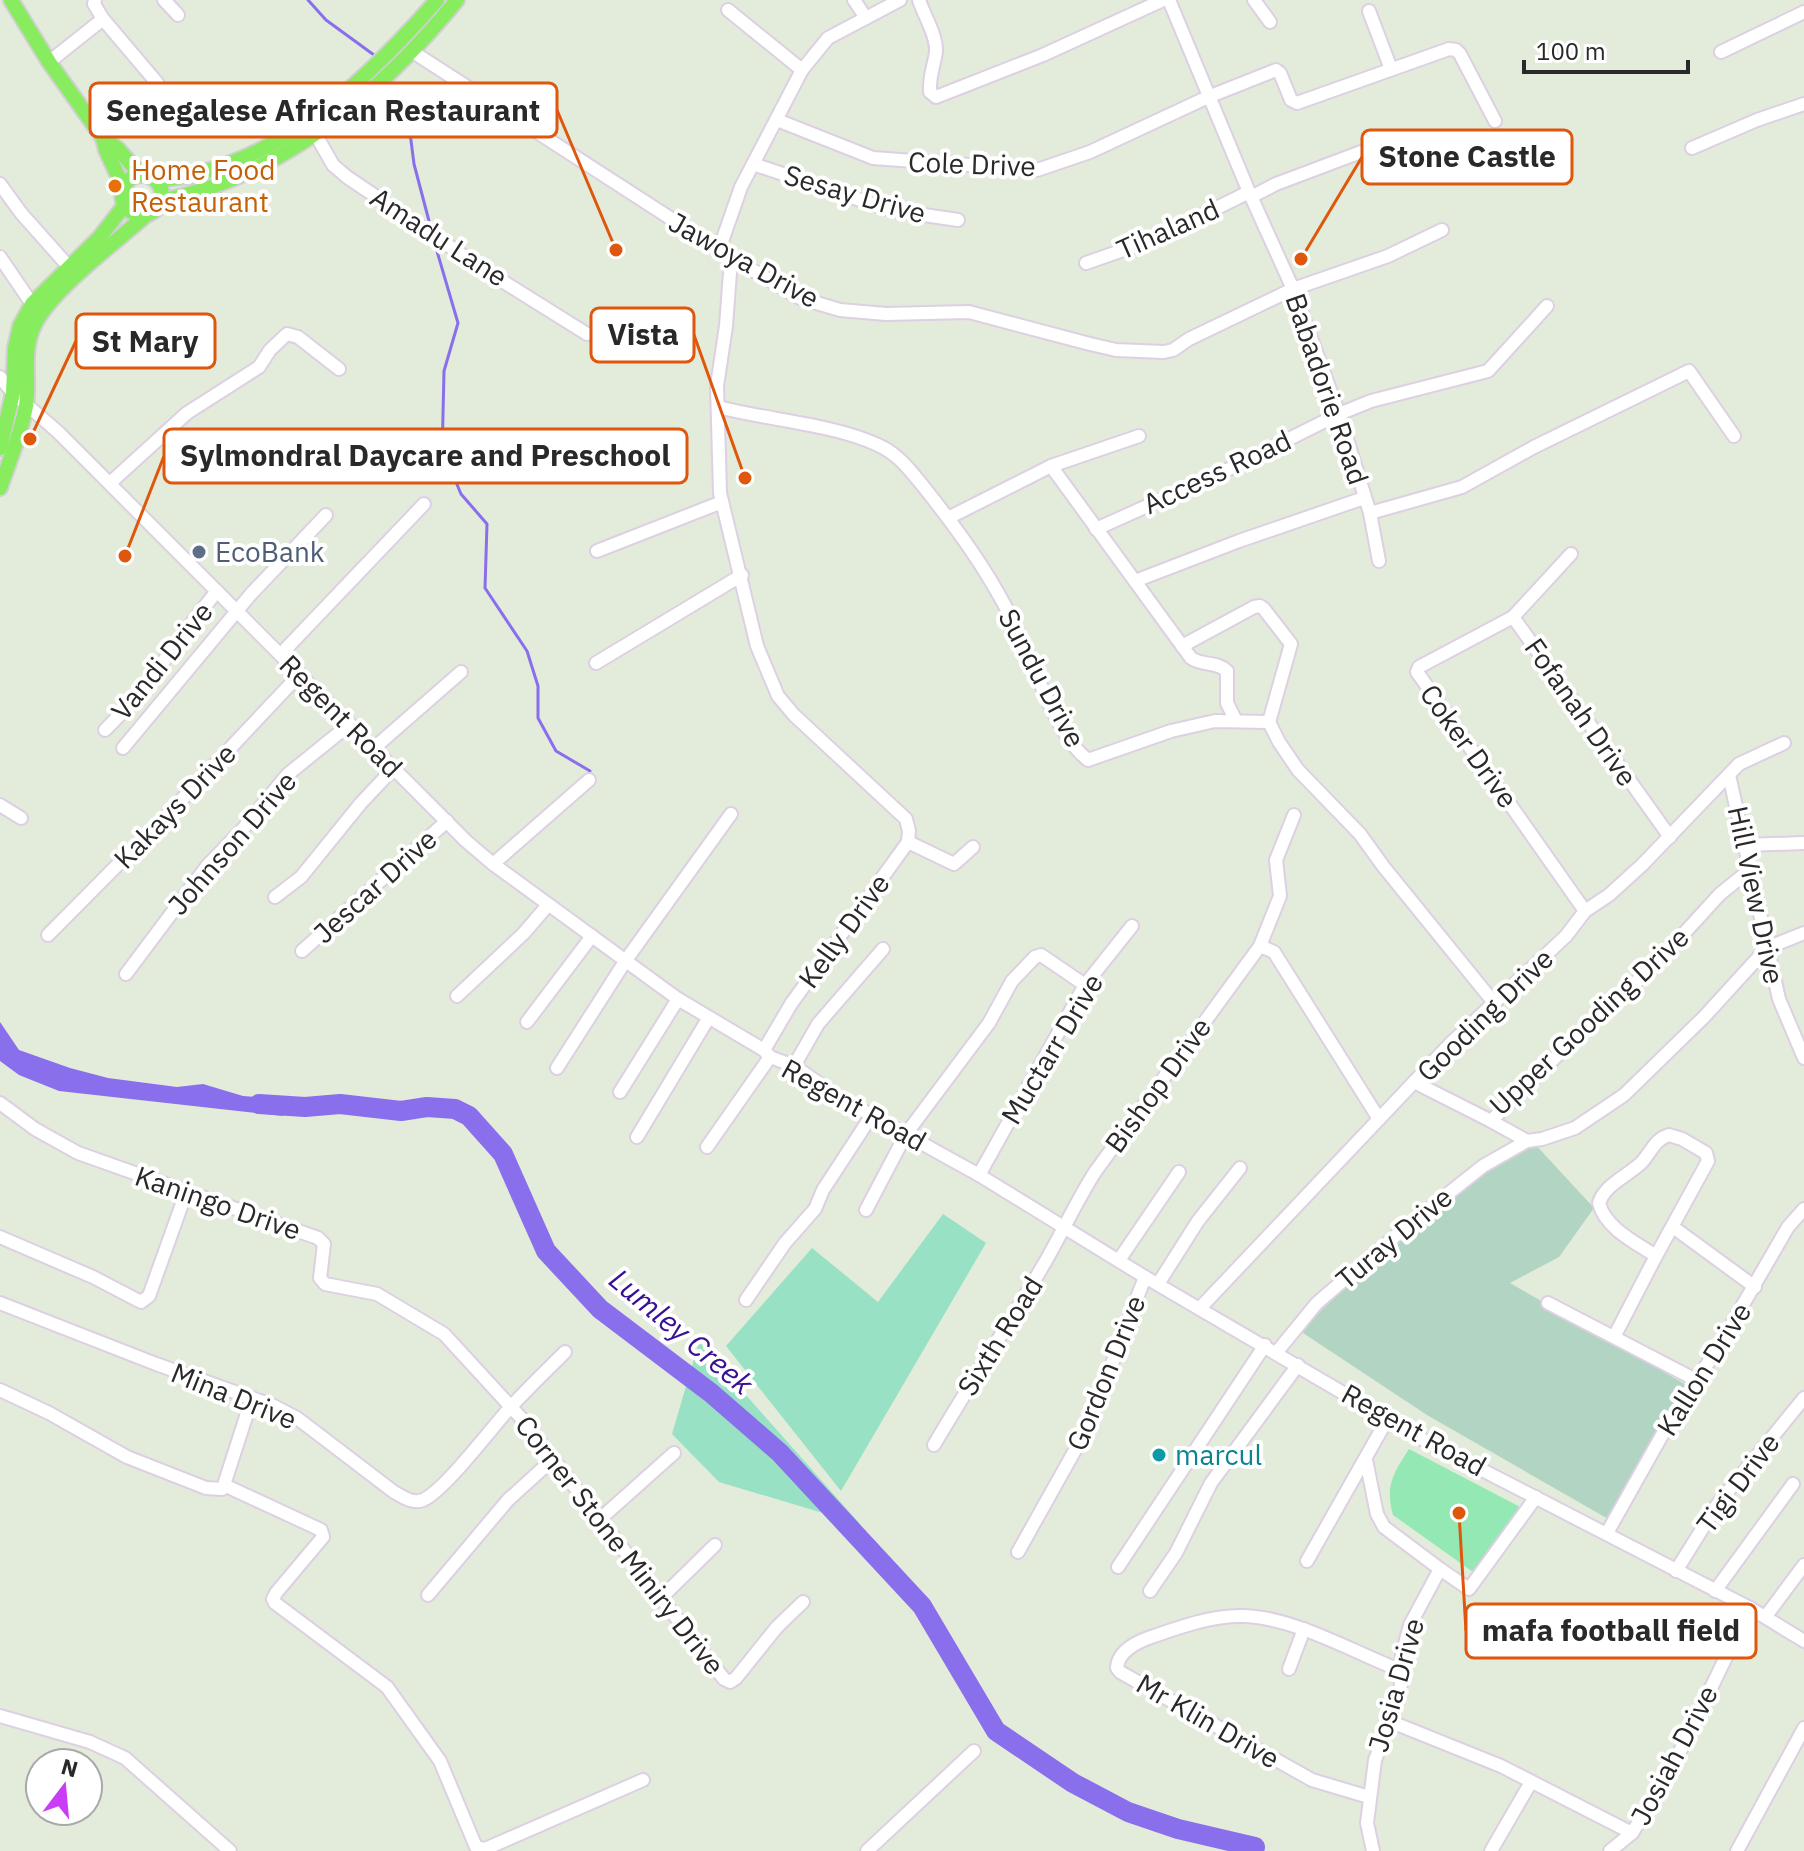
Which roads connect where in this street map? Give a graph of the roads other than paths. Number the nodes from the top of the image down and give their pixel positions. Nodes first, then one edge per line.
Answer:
1 (11, 0) edge
2 (95, 0) edge
3 (164, 0) edge
4 (437, 0) edge
5 (457, 0) edge
6 (854, 0) edge
7 (900, 0) edge
8 (919, 0) edge
9 (1166, 0) edge
10 (1254, 0) edge
11 (728, 10) dead end
12 (1369, 11) dead end
13 (1804, 12) edge
14 (178, 15) dead end
15 (866, 18) junction
16 (103, 19) junction
17 (1270, 22) dead end
18 (413, 52) junction
19 (1721, 52) dead end
20 (49, 62) junction
21 (1391, 69) junction
22 (802, 70) junction
23 (158, 84) dead end
24 (1208, 97) junction
25 (1804, 104) edge
26 (777, 120) junction
27 (1495, 121) dead end
28 (312, 128) junction
29 (103, 138) junction
30 (1692, 148) dead end
31 (1361, 152) dead end
32 (753, 164) junction
33 (140, 174) junction
34 (157, 180) junction
35 (0, 184) edge
36 (123, 187) junction
37 (1250, 195) junction
38 (161, 201) junction
39 (124, 206) junction
40 (145, 216) junction
41 (958, 220) dead end
42 (1442, 230) dead end
43 (719, 250) junction
44 (0, 257) edge
45 (731, 259) dead end
46 (1086, 263) dead end
47 (69, 267) junction
48 (1293, 289) junction
49 (32, 304) junction
50 (1547, 306) dead end
51 (587, 334) dead end
52 (339, 369) dead end
53 (0, 377) edge
54 (13, 393) junction
55 (26, 404) junction
56 (718, 407) junction
57 (1339, 414) junction
58 (1139, 436) dead end
59 (1734, 436) dead end
60 (0, 448) edge
61 (1051, 466) junction
62 (110, 483) junction
63 (0, 488) edge
64 (1364, 498) junction
65 (722, 502) junction
66 (424, 504) dead end
67 (1370, 513) junction
68 (326, 515) dead end
69 (950, 517) junction
70 (1096, 529) junction
71 (597, 551) dead end
72 (1571, 554) dead end
73 (1379, 561) dead end
74 (742, 575) junction
75 (1135, 581) junction
76 (217, 591) junction
77 (237, 611) junction
78 (1513, 617) junction
79 (1182, 646) junction
80 (281, 654) junction
81 (596, 663) dead end
82 (461, 672) dead end
83 (300, 674) junction
84 (1236, 721) junction
85 (1269, 722) junction
86 (350, 724) junction
87 (105, 730) dead end
88 (1784, 743) dead end
89 (123, 748) dead end
90 (374, 748) junction
91 (393, 769) junction
92 (1729, 775) junction
93 (589, 780) dead end
94 (0, 805) edge
95 (731, 814) dead end
96 (1294, 815) dead end
97 (21, 818) dead end
98 (447, 821) junction
99 (1670, 837) junction
100 (908, 842) junction
101 (1804, 843) edge
102 (1746, 845) junction
103 (973, 847) dead end
104 (493, 864) junction
105 (1751, 869) junction
106 (275, 897) dead end
107 (548, 905) junction
108 (1585, 911) junction
109 (1132, 926) dead end
110 (1804, 933) edge
111 (48, 935) dead end
112 (592, 936) junction
113 (1260, 946) junction
114 (1767, 948) junction
115 (883, 949) dead end
116 (302, 951) dead end
117 (626, 960) junction
118 (126, 974) dead end
119 (1085, 985) junction
120 (457, 996) dead end
121 (678, 999) junction
122 (1495, 1004) junction
123 (708, 1019) junction
124 (527, 1022) dead end
125 (767, 1054) junction
126 (1804, 1058) edge
127 (794, 1066) junction
128 (557, 1068) dead end
129 (1414, 1082) junction
130 (620, 1092) dead end
131 (0, 1103) edge
132 (872, 1115) junction
133 (1379, 1119) junction
134 (1491, 1121) junction
135 (906, 1134) junction
136 (637, 1137) dead end
137 (1527, 1141) junction
138 (707, 1147) dead end
139 (1240, 1168) dead end
140 (1179, 1172) dead end
141 (979, 1175) junction
142 (187, 1190) junction
143 (1804, 1209) edge
144 (866, 1210) dead end
145 (1673, 1227) junction
146 (1065, 1228) junction
147 (0, 1237) edge
148 (1656, 1256) junction
149 (1119, 1260) junction
150 (1145, 1277) junction
151 (1158, 1284) junction
152 (1755, 1287) junction
153 (746, 1300) dead end
154 (0, 1303) edge
155 (1548, 1303) dead end
156 (1201, 1307) junction
157 (1614, 1337) junction
158 (1265, 1345) junction
159 (565, 1352) dead end
160 (1276, 1353) junction
161 (1298, 1365) junction
162 (1696, 1380) junction
163 (0, 1390) edge
164 (252, 1398) junction
165 (1804, 1398) edge
166 (510, 1407) junction
167 (1388, 1418) junction
168 (934, 1445) dead end
169 (674, 1453) dead end
170 (552, 1460) junction
171 (1366, 1460) junction
172 (1793, 1484) dead end
173 (224, 1485) junction
174 (1536, 1497) junction
175 (599, 1520) junction
176 (1607, 1533) junction
177 (715, 1545) dead end
178 (1018, 1552) dead end
179 (1307, 1561) dead end
180 (1804, 1565) edge
181 (1118, 1567) dead end
182 (1440, 1569) junction
183 (1676, 1571) junction
184 (1150, 1591) dead end
185 (1715, 1591) junction
186 (428, 1595) dead end
187 (660, 1599) junction
188 (803, 1602) dead end
189 (1750, 1608) junction
190 (1766, 1616) junction
191 (1304, 1629) junction
192 (1804, 1641) edge
193 (1289, 1669) dead end
194 (1402, 1671) junction
195 (0, 1716) edge
196 (1389, 1721) junction
197 (1804, 1728) edge
198 (974, 1751) dead end
199 (643, 1780) dead end
200 (1531, 1782) junction
201 (1369, 1797) junction
202 (1632, 1833) junction
203 (479, 1850) edge
204 (230, 1851) edge
205 (867, 1851) edge
206 (1373, 1851) edge
207 (1491, 1851) edge
208 (1610, 1851) edge
209 (1737, 1851) edge

1 - 20 main road
2 - 16 street
3 - 14 street
4 - 28 main road
5 - 18 main road
6 - 15 street
7 - 15 street
8 - 9 street
9 - 24 street, Babadorie Road
10 - 17 street
11 - 22 street
12 - 21 street
13 - 19 street
15 - 22 street
16 - 20 street
16 - 23 street
18 - 28 main road
18 - 43 street, Jawoya Drive
20 - 29 main road
21 - 24 street, Cole Drive
21 - 27 street
22 - 26 street
24 - 26 street, Cole Drive
24 - 37 street, Babadorie Road
25 - 30 street
26 - 32 street
28 - 34 main road
28 - 38 main road
28 - 51 street, Amadu Lane
29 - 33 main road
29 - 36 main road
31 - 37 street, Tihaland
32 - 41 street, Sesay Drive
32 - 43 street
33 - 34 main road
33 - 36 main road
34 - 38 main road
35 - 47 street
36 - 39 main road
37 - 46 street, Tihaland
37 - 48 street, Babadorie Road
38 - 40 main road
39 - 40 main road
39 - 47 main road
40 - 55 main road
42 - 48 street, Jawoya Drive
43 - 48 street, Jawoya Drive
44 - 49 street
45 - 56 street
47 - 49 main road
48 - 57 street, Babadorie Road
49 - 54 main road
50 - 57 street, Access Road
52 - 62 street
53 - 54 street, Regent Road
54 - 55 street, Regent Road
54 - 60 main road
55 - 62 street, Regent Road
55 - 63 main road
56 - 65 street
56 - 69 street, Sundu Drive
57 - 64 street, Babadorie Road
57 - 70 street, Access Road
58 - 61 street
59 - 67 street
61 - 69 street
61 - 70 street
62 - 76 street, Regent Road
64 - 67 street, Babadorie Road
64 - 75 street
65 - 71 street
65 - 74 street
66 - 80 street
67 - 73 street, Babadorie Road
68 - 77 street
69 - 84 street, Sundu Drive
70 - 75 street
72 - 78 street, Fofanah Drive
74 - 81 street
74 - 100 street
75 - 79 street
76 - 77 street, Regent Road
76 - 87 street, Vandi Drive
77 - 80 street, Regent Road
77 - 89 street
78 - 99 street, Fofanah Drive
78 - 108 street, Coker Drive
79 - 84 street
79 - 85 street
80 - 83 street, Regent Road
82 - 90 street
83 - 86 street, Regent Road
83 - 111 street, Kakays Drive
84 - 85 street, Sundu Drive
85 - 122 street
86 - 90 street, Regent Road
86 - 118 street, Johnson Drive
88 - 92 street, Gooding Drive
90 - 91 street, Regent Road
91 - 98 street, Regent Road
91 - 106 street
92 - 99 street, Gooding Drive
92 - 102 street, Hill View Drive
93 - 104 street
94 - 97 street
95 - 117 street
96 - 113 street, Bishop Drive
98 - 104 street, Regent Road
98 - 116 street, Jescar Drive
99 - 108 street, Gooding Drive
100 - 103 street
100 - 125 street, Kelly Drive
101 - 102 street
102 - 105 street, Hill View Drive
104 - 107 street, Regent Road
105 - 114 street, Hill View Drive
105 - 134 street, Upper Gooding Drive
107 - 112 street, Regent Road
107 - 120 street
108 - 122 street, Gooding Drive
109 - 119 street, Muctarr Drive
110 - 114 street
112 - 117 street, Regent Road
112 - 124 street
113 - 133 street
113 - 146 street, Bishop Drive
114 - 126 street, Hill View Drive
114 - 137 street, Turay Drive
115 - 127 street
117 - 121 street, Regent Road
117 - 128 street
119 - 135 street, Muctarr Drive
119 - 141 street, Muctarr Drive
121 - 123 street, Regent Road
121 - 130 street
122 - 129 street, Gooding Drive
123 - 125 street, Regent Road
123 - 136 street
125 - 127 street, Regent Road
125 - 138 street, Kelly Drive
127 - 132 street, Regent Road
129 - 133 street, Gooding Drive
129 - 134 street, Upper Gooding Drive
131 - 142 street, Kaningo Drive
132 - 135 street, Regent Road
132 - 153 street
133 - 156 street, Gooding Drive
134 - 137 street
135 - 141 street, Regent Road
135 - 144 street, Muctarr Drive
137 - 160 street, Turay Drive
139 - 151 street
140 - 149 street
141 - 146 street, Regent Road
142 - 147 street
142 - 166 street, Kaningo Drive
143 - 152 street, Kallon Drive
145 - 148 street
145 - 148 street
145 - 152 street
146 - 149 street, Regent Road
146 - 168 street, Sixth Road
148 - 157 street
149 - 150 street, Regent Road
150 - 151 street, Regent Road
150 - 178 street, Gordon Drive
151 - 156 street, Regent Road
152 - 162 street, Kallon Drive
154 - 164 street, Mina Drive
155 - 157 street
156 - 158 street, Regent Road
157 - 162 street
158 - 160 street, Regent Road
158 - 181 street
159 - 166 street
160 - 161 street, Regent Road
161 - 167 street, Regent Road
161 - 184 street
162 - 176 street, Kallon Drive
163 - 173 street
164 - 166 street, Mina Drive
164 - 173 street
165 - 183 street, Tigi Drive
166 - 170 street, Corner Stone Miniry Drive
167 - 171 street
167 - 174 street, Regent Road
169 - 175 street
170 - 175 street, Corner Stone Miniry Drive
170 - 186 street
171 - 179 street
171 - 182 street
172 - 185 street
173 - 203 street
174 - 176 street, Regent Road
174 - 182 street
175 - 187 street, Corner Stone Miniry Drive
176 - 183 street, Regent Road
177 - 187 street
180 - 190 street
182 - 194 street, Josia Drive
183 - 185 street, Regent Road
185 - 189 street, Regent Road
187 - 188 street, Corner Stone Miniry Drive
189 - 190 street, Regent Road
189 - 202 street, Josiah Drive
190 - 192 street, Regent Road
191 - 193 street
191 - 194 street, Mr Klin Drive
191 - 201 street, Mr Klin Drive
194 - 196 street, Josia Drive
195 - 204 street
196 - 200 street
196 - 201 street, Josia Drive
197 - 209 street
198 - 205 street
199 - 203 street
200 - 202 street
200 - 207 street
201 - 206 street, Josia Drive
202 - 208 street, Josiah Drive

